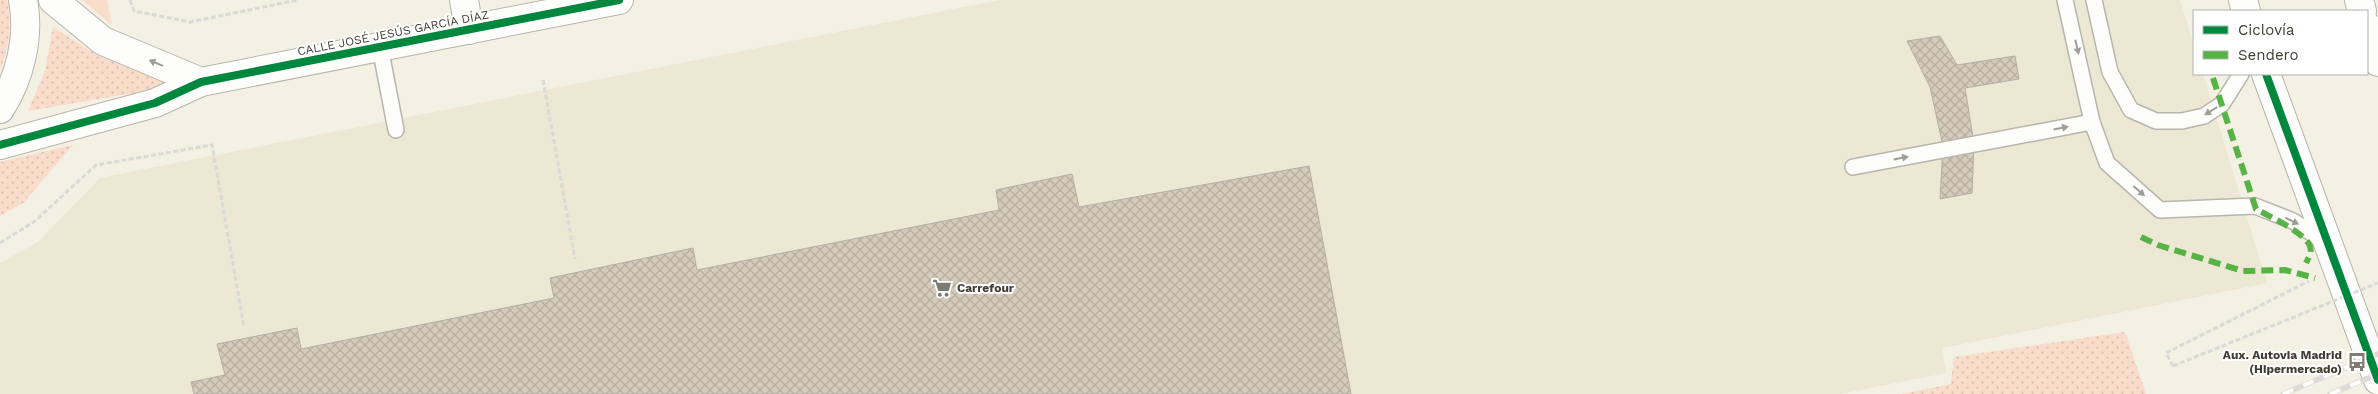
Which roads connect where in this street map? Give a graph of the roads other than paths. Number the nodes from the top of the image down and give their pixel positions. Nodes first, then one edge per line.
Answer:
1 (24, 0) edge
2 (53, 0) edge
3 (464, 0) edge
4 (619, 0) edge
5 (2065, 0) edge
6 (2094, 0) edge
7 (2368, 29) edge
8 (469, 30) junction
9 (380, 47) junction
10 (2378, 62) edge
11 (2240, 75) edge
12 (2266, 75) edge
13 (201, 82) junction
14 (0, 109) edge
15 (2092, 122) junction
16 (396, 130) dead end
17 (0, 145) edge
18 (1853, 168) dead end
19 (2326, 243) junction
20 (2378, 380) edge

1 - 14 main road
13 -> 2 main road
3 - 8 main road
4 - 8 main road, CALLE JOSÉ JESÚS GARCÍA DÍAZ
5 -> 15 lane
11 -> 6 lane
7 - 10 main road
8 - 9 main road, CALLE JOSÉ JESÚS GARCÍA DÍAZ
9 - 13 main road, CALLE JOSÉ JESÚS GARCÍA DÍAZ
9 - 16 lane
12 - 19 main road
13 - 17 main road, CALLE JOSÉ JESÚS GARCÍA DÍAZ
18 -> 15 lane
15 -> 19 lane
19 - 20 main road

